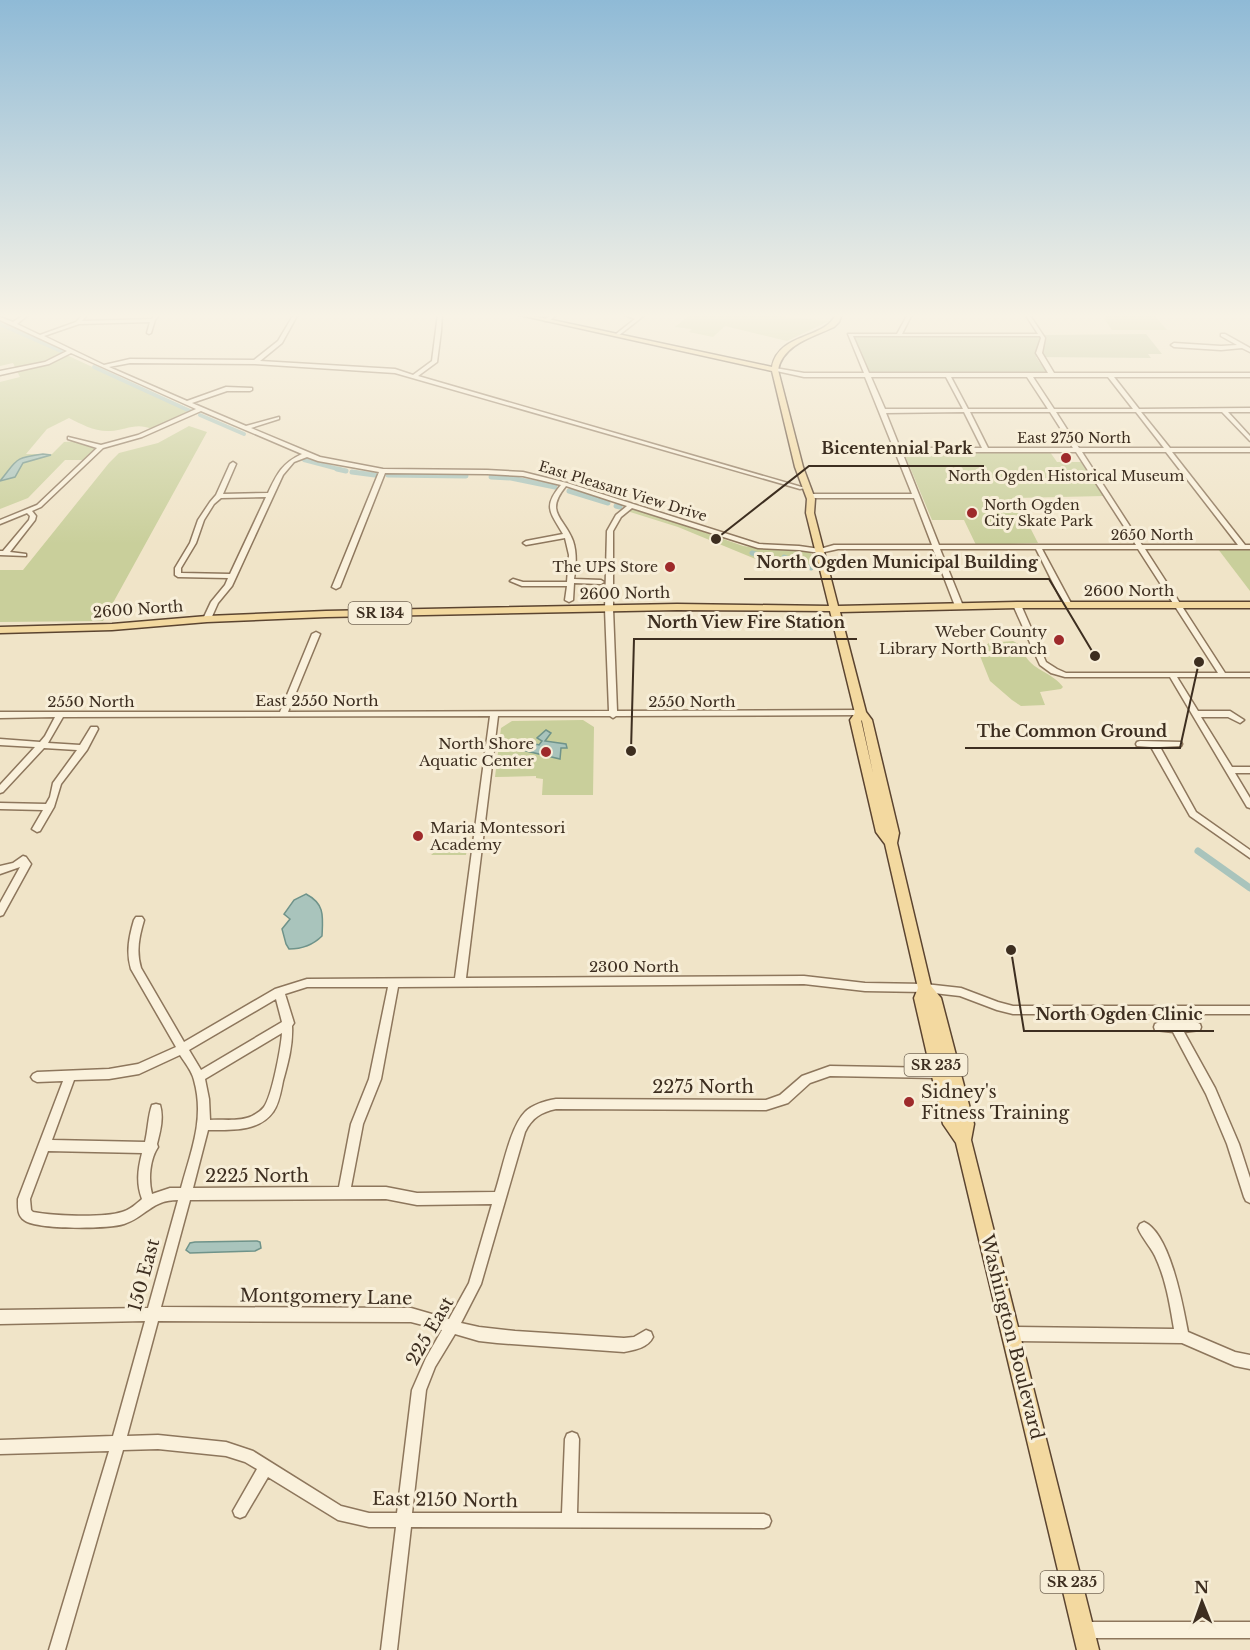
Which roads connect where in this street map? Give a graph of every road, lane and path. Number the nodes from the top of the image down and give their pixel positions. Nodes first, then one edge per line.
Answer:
1 (160, 391) edge
2 (220, 391) edge
3 (469, 391) edge
4 (780, 391) edge
5 (874, 391) edge
6 (956, 391) edge
7 (1040, 391) edge
8 (1123, 391) edge
9 (187, 403) junction
10 (201, 409) junction
11 (883, 411) junction
12 (967, 411) junction
13 (1053, 411) junction
14 (1139, 411) junction
15 (1224, 411) junction
16 (1250, 411) edge
17 (277, 418) dead end
18 (246, 428) junction
19 (70, 438) dead end
20 (1250, 439) edge
21 (101, 447) junction
22 (898, 450) junction
23 (986, 450) junction
24 (1079, 450) junction
25 (1169, 450) junction
26 (1250, 450) edge
27 (306, 454) junction
28 (233, 464) dead end
29 (383, 471) junction
30 (802, 483) junction
31 (566, 484) junction
32 (270, 495) junction
33 (219, 496) junction
34 (810, 496) junction
35 (916, 496) junction
36 (632, 505) junction
37 (810, 508) junction
38 (28, 511) junction
39 (0, 522) edge
40 (566, 536) junction
41 (526, 543) dead end
42 (1038, 547) junction
43 (1141, 547) junction
44 (1246, 547) edge
45 (819, 548) junction
46 (936, 548) junction
47 (3, 553) edge
48 (24, 555) dead end
49 (233, 576) junction
50 (513, 581) dead end
51 (601, 582) dead end
52 (570, 583) junction
53 (336, 587) dead end
54 (568, 600) dead end
55 (1017, 605) junction
56 (1068, 605) junction
57 (1178, 605) junction
58 (1250, 605) edge
59 (959, 606) junction
60 (834, 607) junction
61 (609, 609) junction
62 (207, 619) junction
63 (0, 630) edge
64 (316, 633) dead end
65 (1172, 675) junction
66 (1223, 675) junction
67 (1250, 675) edge
68 (861, 713) junction
69 (61, 714) junction
70 (183, 714) joint
71 (283, 714) junction
72 (451, 714) joint
73 (494, 714) junction
74 (1196, 714) junction
75 (0, 715) edge
76 (613, 715) junction
77 (1240, 720) dead end
78 (94, 729) dead end
79 (0, 742) edge
80 (1140, 744) dead end
81 (1154, 744) junction
82 (1178, 744) dead end
83 (40, 746) junction
84 (84, 748) junction
85 (1229, 770) junction
86 (1250, 770) edge
87 (0, 790) edge
88 (1250, 805) edge
89 (0, 806) edge
90 (50, 807) junction
91 (38, 829) dead end
92 (891, 843) junction
93 (1246, 852) edge
94 (0, 870) edge
95 (0, 912) edge
96 (139, 920) dead end
97 (460, 981) junction
98 (394, 982) junction
99 (925, 988) junction
100 (279, 992) junction
101 (1250, 1010) edge
102 (289, 1023) junction
103 (1196, 1026) dead end
104 (1159, 1027) dead end
105 (1176, 1027) junction
106 (184, 1048) junction
107 (938, 1073) junction
108 (70, 1076) junction
109 (36, 1077) dead end
110 (199, 1077) junction
111 (156, 1108) dead end
112 (532, 1112) joint
113 (204, 1125) junction
114 (963, 1140) junction
115 (44, 1146) junction
116 (152, 1147) junction
117 (344, 1193) junction
118 (185, 1194) junction
119 (1250, 1197) edge
120 (499, 1198) junction
121 (147, 1200) junction
122 (1144, 1228) dead end
123 (153, 1314) junction
124 (0, 1317) edge
125 (452, 1326) junction
126 (1011, 1334) junction
127 (1182, 1336) junction
128 (646, 1337) dead end
129 (1250, 1362) edge
130 (572, 1439) dead end
131 (118, 1444) junction
132 (0, 1447) edge
133 (266, 1467) junction
134 (240, 1511) dead end
135 (404, 1520) junction
136 (569, 1520) junction
137 (764, 1521) dead end
138 (1250, 1630) edge
139 (1086, 1640) edge
140 (57, 1650) edge
141 (389, 1650) edge

1 - 9 street, East Pleasant View Drive
2 - 9 street
3 - 30 street
4 - 30 main road
5 - 11 street
6 - 12 street
7 - 13 street
8 - 14 street
9 - 10 street, East Pleasant View Drive
10 - 18 street, East Pleasant View Drive
10 - 21 street
11 - 12 street
11 - 22 street
12 - 13 street
12 - 23 street
13 - 14 street
13 - 24 street
14 - 15 street
14 - 25 street
15 - 16 street
15 - 20 street
17 - 18 street
18 - 27 street, East Pleasant View Drive
19 - 21 street
21 - 38 street
22 - 23 street, East 2750 North
22 - 35 street
23 - 24 street, East 2750 North
24 - 25 street, East 2750 North
24 - 43 street
25 - 26 street, East 2750 North
25 - 44 street
27 - 29 street, East Pleasant View Drive
27 - 32 street
28 - 33 street
29 - 31 street, East Pleasant View Drive
29 - 53 street
30 - 34 main road
30 - 37 main road
31 - 36 street, East Pleasant View Drive
31 - 40 street
32 - 33 street
32 - 49 street
33 - 49 street
34 - 35 street
34 - 37 main road
35 - 46 street
36 - 45 street, East Pleasant View Drive
36 - 61 street
37 - 45 main road
38 - 39 street
38 - 47 street
40 - 41 street
40 - 52 street
42 - 43 street, 2650 North
42 - 46 street, 2650 North
42 - 56 street
43 - 44 street, 2650 North
43 - 57 street
45 - 46 street, 2650 North
45 - 60 main road
46 - 59 street
47 - 48 street
49 - 62 street
50 - 52 street
51 - 52 street
52 - 54 street
55 - 56 main road, 2600 North
55 - 59 main road, 2600 North
55 - 65 street
56 - 57 main road, 2600 North
57 - 58 main road, 2600 North
57 - 66 street
59 - 60 main road, 2600 North
60 - 61 main road, 2600 North / SR 134
60 - 68 main road, SR 235
61 - 62 main road, 2600 North / SR 134
61 - 76 street
62 - 63 main road, 2600 North / SR 134
64 - 71 street
65 - 66 street
65 - 74 street
66 - 67 street
68 - 76 street, 2550 North
68 - 92 main road, Washington Boulevard / SR 235
68 - 92 main road, Washington Boulevard / SR 235
69 - 70 street, 2550 North
69 - 75 street, 2550 North
69 - 83 street
70 - 71 street, East 2550 North
71 - 72 street, East 2550 North
72 - 73 street, 2550 North
73 - 76 street, 2550 North
73 - 97 street
74 - 77 street
74 - 85 street
78 - 84 street
79 - 83 street
80 - 81 street
81 - 82 street
81 - 93 street
83 - 84 street
83 - 87 street
84 - 90 street
85 - 86 street
85 - 88 street
89 - 90 street
90 - 91 street
92 - 99 main road, Washington Boulevard / SR 235
94 - 95 street
96 - 106 street, 150 East
97 - 98 street, 2300 North
97 - 99 street, 2300 North
98 - 100 street, 2300 North
98 - 117 street
99 - 101 street, 2300 North
99 - 107 main road, Washington Boulevard / SR 235
99 - 114 main road, Washington Boulevard / SR 235
100 - 102 street
100 - 106 street, 2300 North
102 - 110 street
102 - 113 street
103 - 105 street
104 - 105 street
105 - 119 street
106 - 108 street, 2300 North
106 - 110 street, 150 East
107 - 112 street, 2275 North
107 - 114 main road, Washington Boulevard / SR 235
108 - 109 street, 2300 North
108 - 115 street
110 - 113 street, 150 East
111 - 116 street
112 - 120 street, 225 East
113 - 118 street, 150 East
114 - 126 main road, Washington Boulevard / SR 235
115 - 116 street
115 - 121 street, 2225 North
116 - 121 street
117 - 118 street, 2225 North
117 - 120 street, 2225 North
118 - 121 street, 2225 North
118 - 123 street, 150 East
120 - 125 street, 225 East
122 - 127 street
123 - 124 street, Montgomery Lane
123 - 125 street, Montgomery Lane
123 - 131 street, 150 East
125 - 128 street, Montgomery Lane
125 - 135 street, 225 East
126 - 127 street
126 - 139 main road, Washington Boulevard / SR 235
127 - 129 street
130 - 136 street
131 - 132 street, East 2150 North
131 - 133 street, East 2150 North
131 - 140 street, 150 East
133 - 134 street
133 - 135 street, East 2150 North
135 - 136 street, East 2150 North
135 - 141 street, 225 East
136 - 137 street, East 2150 North
138 - 139 street

